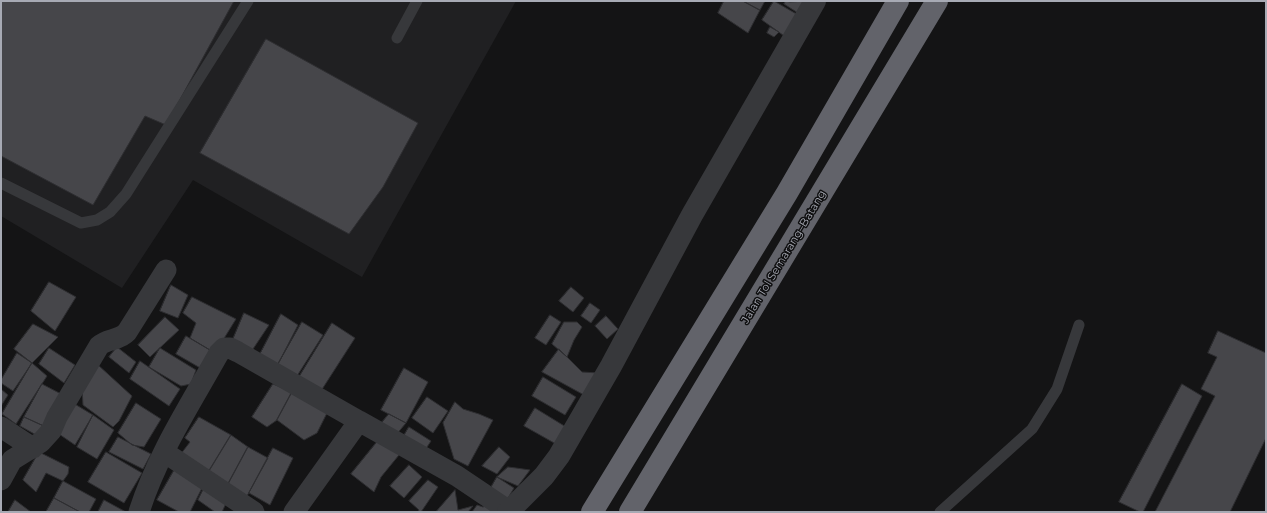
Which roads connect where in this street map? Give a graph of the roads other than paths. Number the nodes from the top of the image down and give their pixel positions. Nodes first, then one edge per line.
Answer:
1 (248, 1) edge
2 (417, 1) edge
3 (815, 1) edge
4 (898, 1) edge
5 (937, 1) edge
6 (397, 38) dead end
7 (1, 183) edge
8 (166, 270) dead end
9 (1079, 325) dead end
10 (359, 421) junction
11 (1, 427) edge
12 (32, 448) junction
13 (164, 452) junction
14 (1, 480) edge
15 (508, 511) edge
16 (139, 512) edge
17 (254, 512) edge
18 (294, 512) edge
19 (592, 512) edge
20 (630, 512) edge
21 (940, 512) edge

1 - 7 lane
2 - 6 lane
3 - 15 street
4 - 19 highway
5 - 20 highway, Jalan Tol Semarang–Batang
8 - 12 street
9 - 21 lane
10 - 13 street
10 - 15 street
10 - 18 street
11 - 12 street
12 - 14 street
13 - 16 street
13 - 17 street

